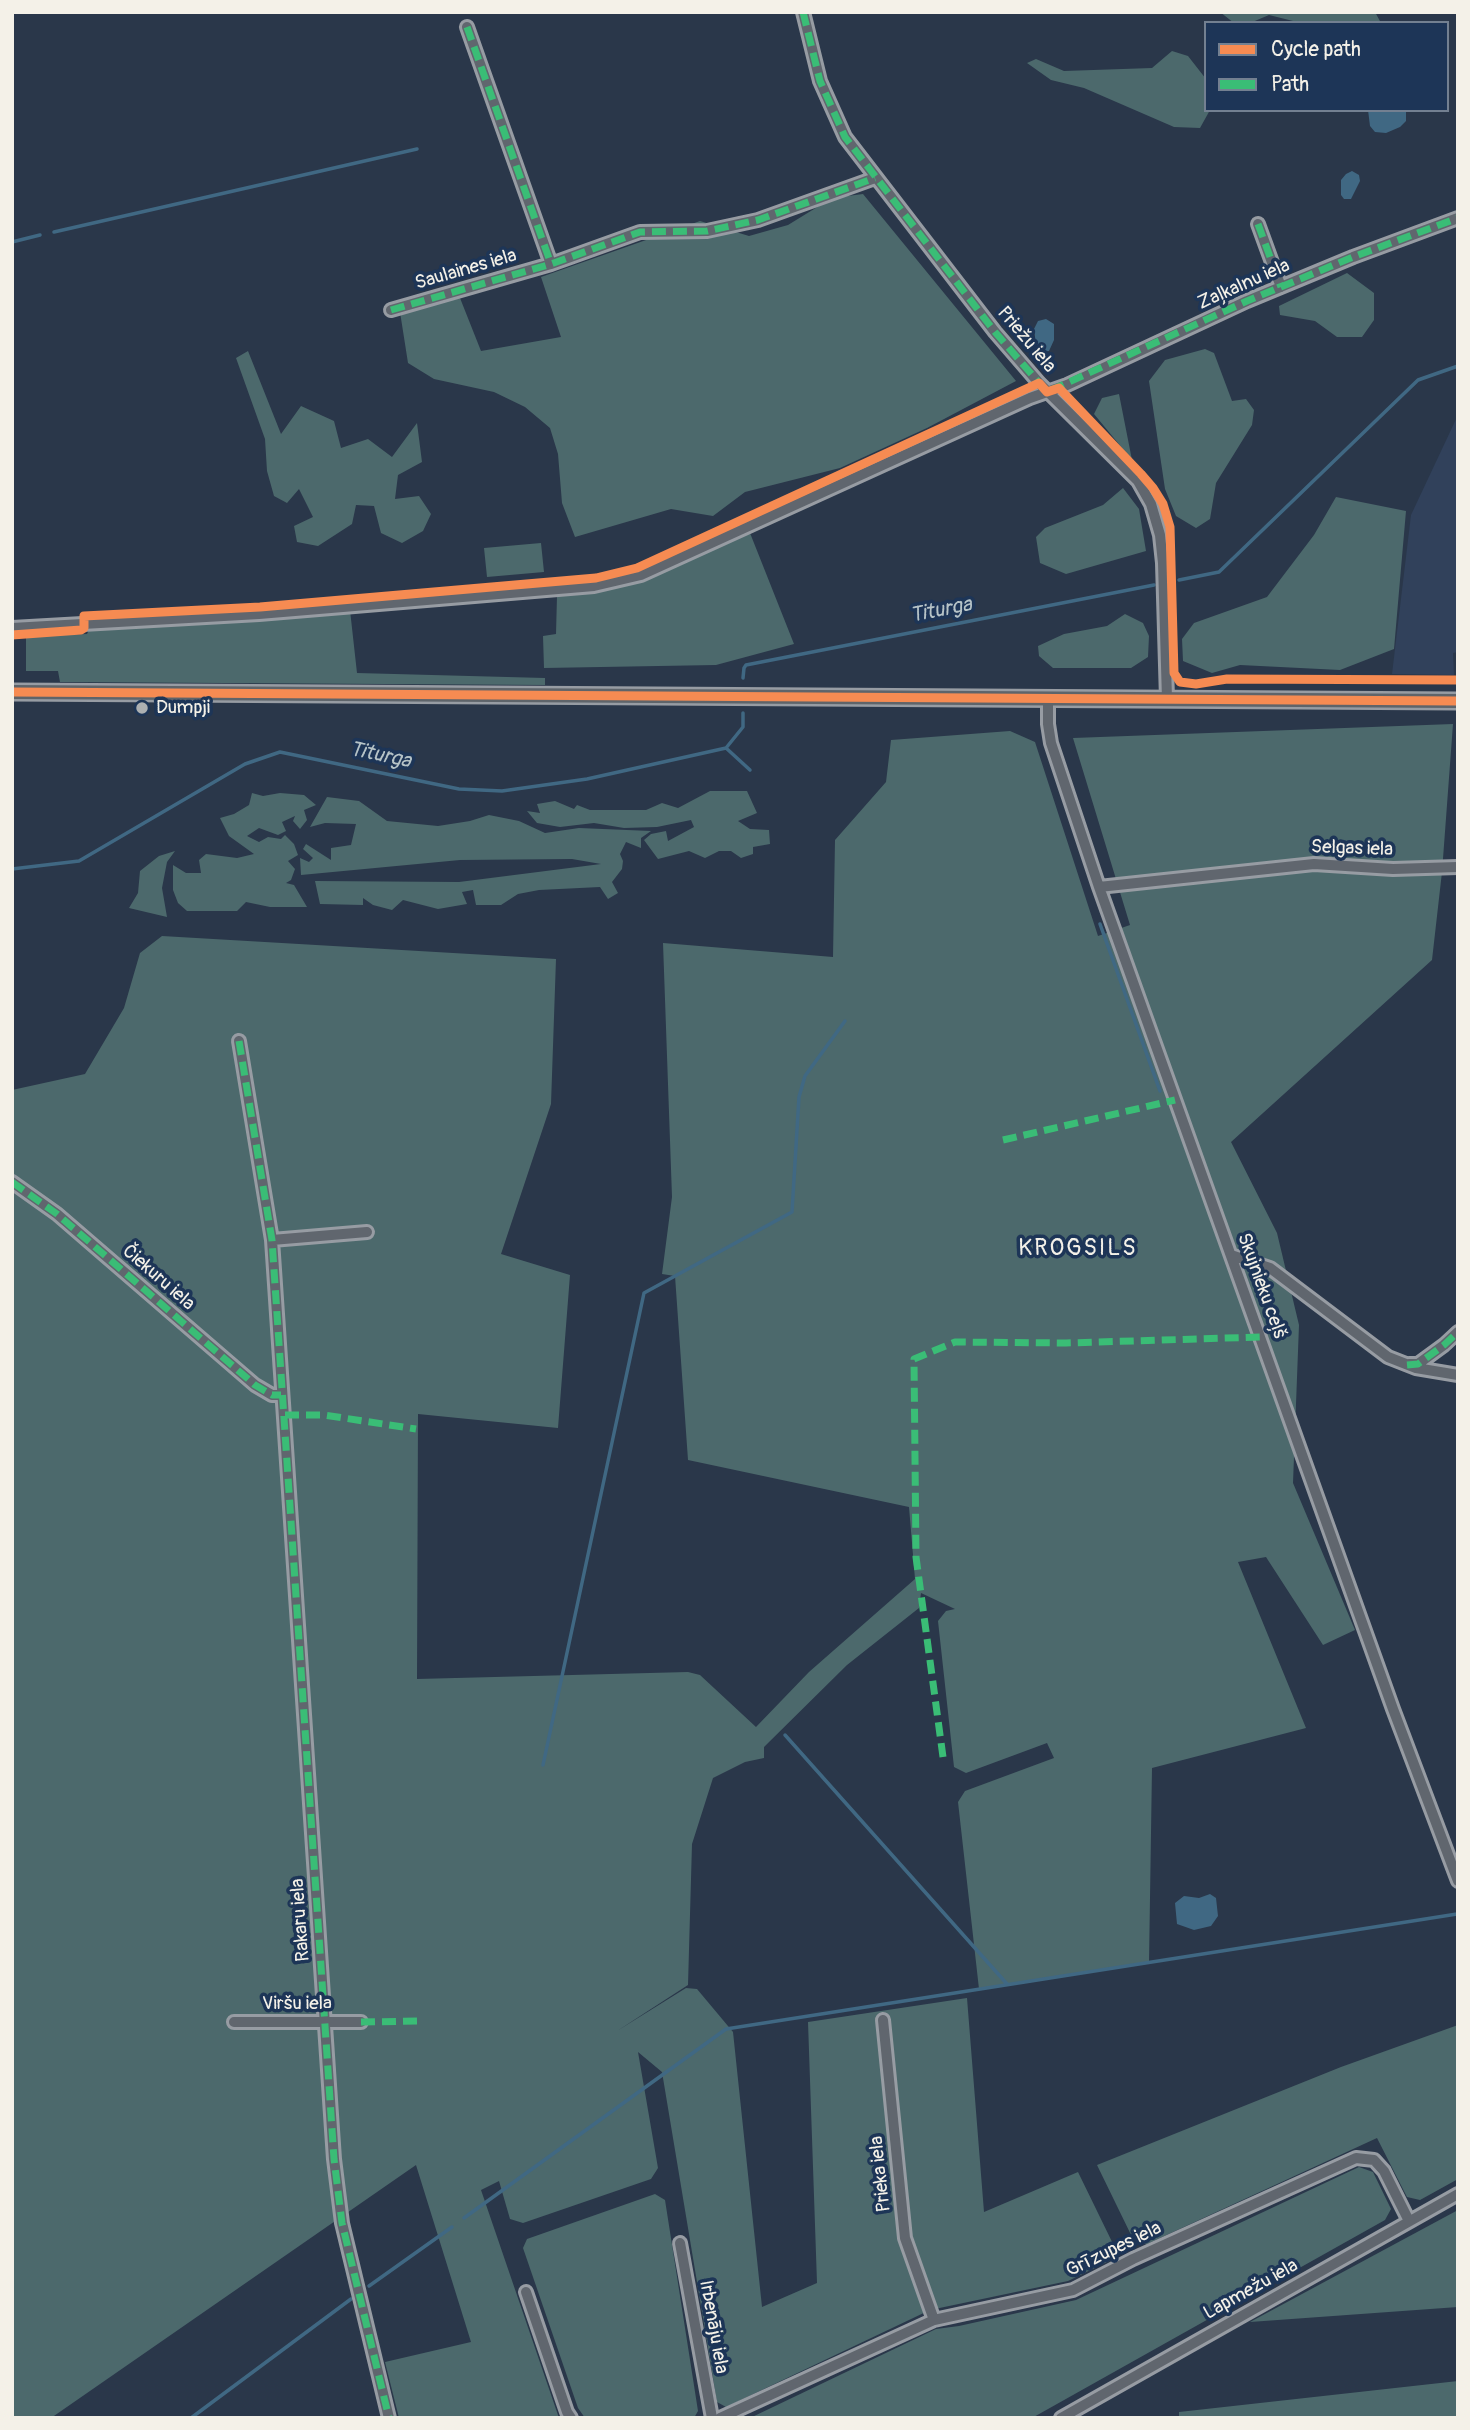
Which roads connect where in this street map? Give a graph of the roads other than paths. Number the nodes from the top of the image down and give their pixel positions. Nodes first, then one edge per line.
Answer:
1 (803, 12) edge
2 (467, 27) dead end
3 (875, 178) junction
4 (1458, 218) edge
5 (1258, 224) dead end
6 (551, 264) junction
7 (1280, 288) junction
8 (391, 310) dead end
9 (1047, 392) junction
10 (12, 628) edge
11 (12, 692) edge
12 (1048, 699) junction
13 (1167, 699) junction
14 (1458, 701) edge
15 (1458, 867) edge
16 (1099, 887) junction
17 (239, 1041) dead end
18 (12, 1182) edge
19 (367, 1232) dead end
20 (272, 1240) junction
21 (1231, 1255) junction
22 (1458, 1332) edge
23 (1407, 1364) junction
24 (1458, 1375) edge
25 (281, 1395) junction
26 (1458, 1881) edge
27 (883, 2020) dead end
28 (326, 2021) junction
29 (234, 2022) dead end
30 (361, 2022) dead end
31 (1458, 2193) edge
32 (1409, 2221) junction
33 (680, 2244) dead end
34 (526, 2292) dead end
35 (934, 2320) junction
36 (389, 2418) edge
37 (571, 2418) edge
38 (712, 2418) edge
39 (720, 2418) edge
40 (1061, 2418) edge

1 - 3 street, Priežu iela
2 - 6 street
3 - 6 street, Saulaines iela
3 - 9 street, Priežu iela
4 - 7 street, Zaļkalnu iela
5 - 7 street
6 - 8 street, Saulaines iela
7 - 9 street, Zaļkalnu iela
9 - 10 street, Zaļkalnu iela
9 - 13 street, Priežu iela
11 - 12 main road
12 - 13 main road
12 - 16 street, Skujnieku ceļš
13 - 14 main road
15 - 16 street, Selgas iela
16 - 21 street, Skujnieku ceļš
17 - 20 street, Rakaru iela
18 - 25 street, Čiekuru iela
19 - 20 street
20 - 25 street, Rakaru iela
21 - 23 street
21 - 26 street, Skujnieku ceļš
22 - 23 street
23 - 24 street
25 - 28 street, Rakaru iela
27 - 35 street, Prieka iela
28 - 29 street, Viršu iela
28 - 30 street, Viršu iela
28 - 36 street, Rakaru iela
31 - 32 street, Lapmežu iela
32 - 35 street, Grīzupes iela
32 - 40 street, Lapmežu iela
33 - 38 street, Irbenāju iela
34 - 37 street
35 - 39 street, Grīzupes iela

